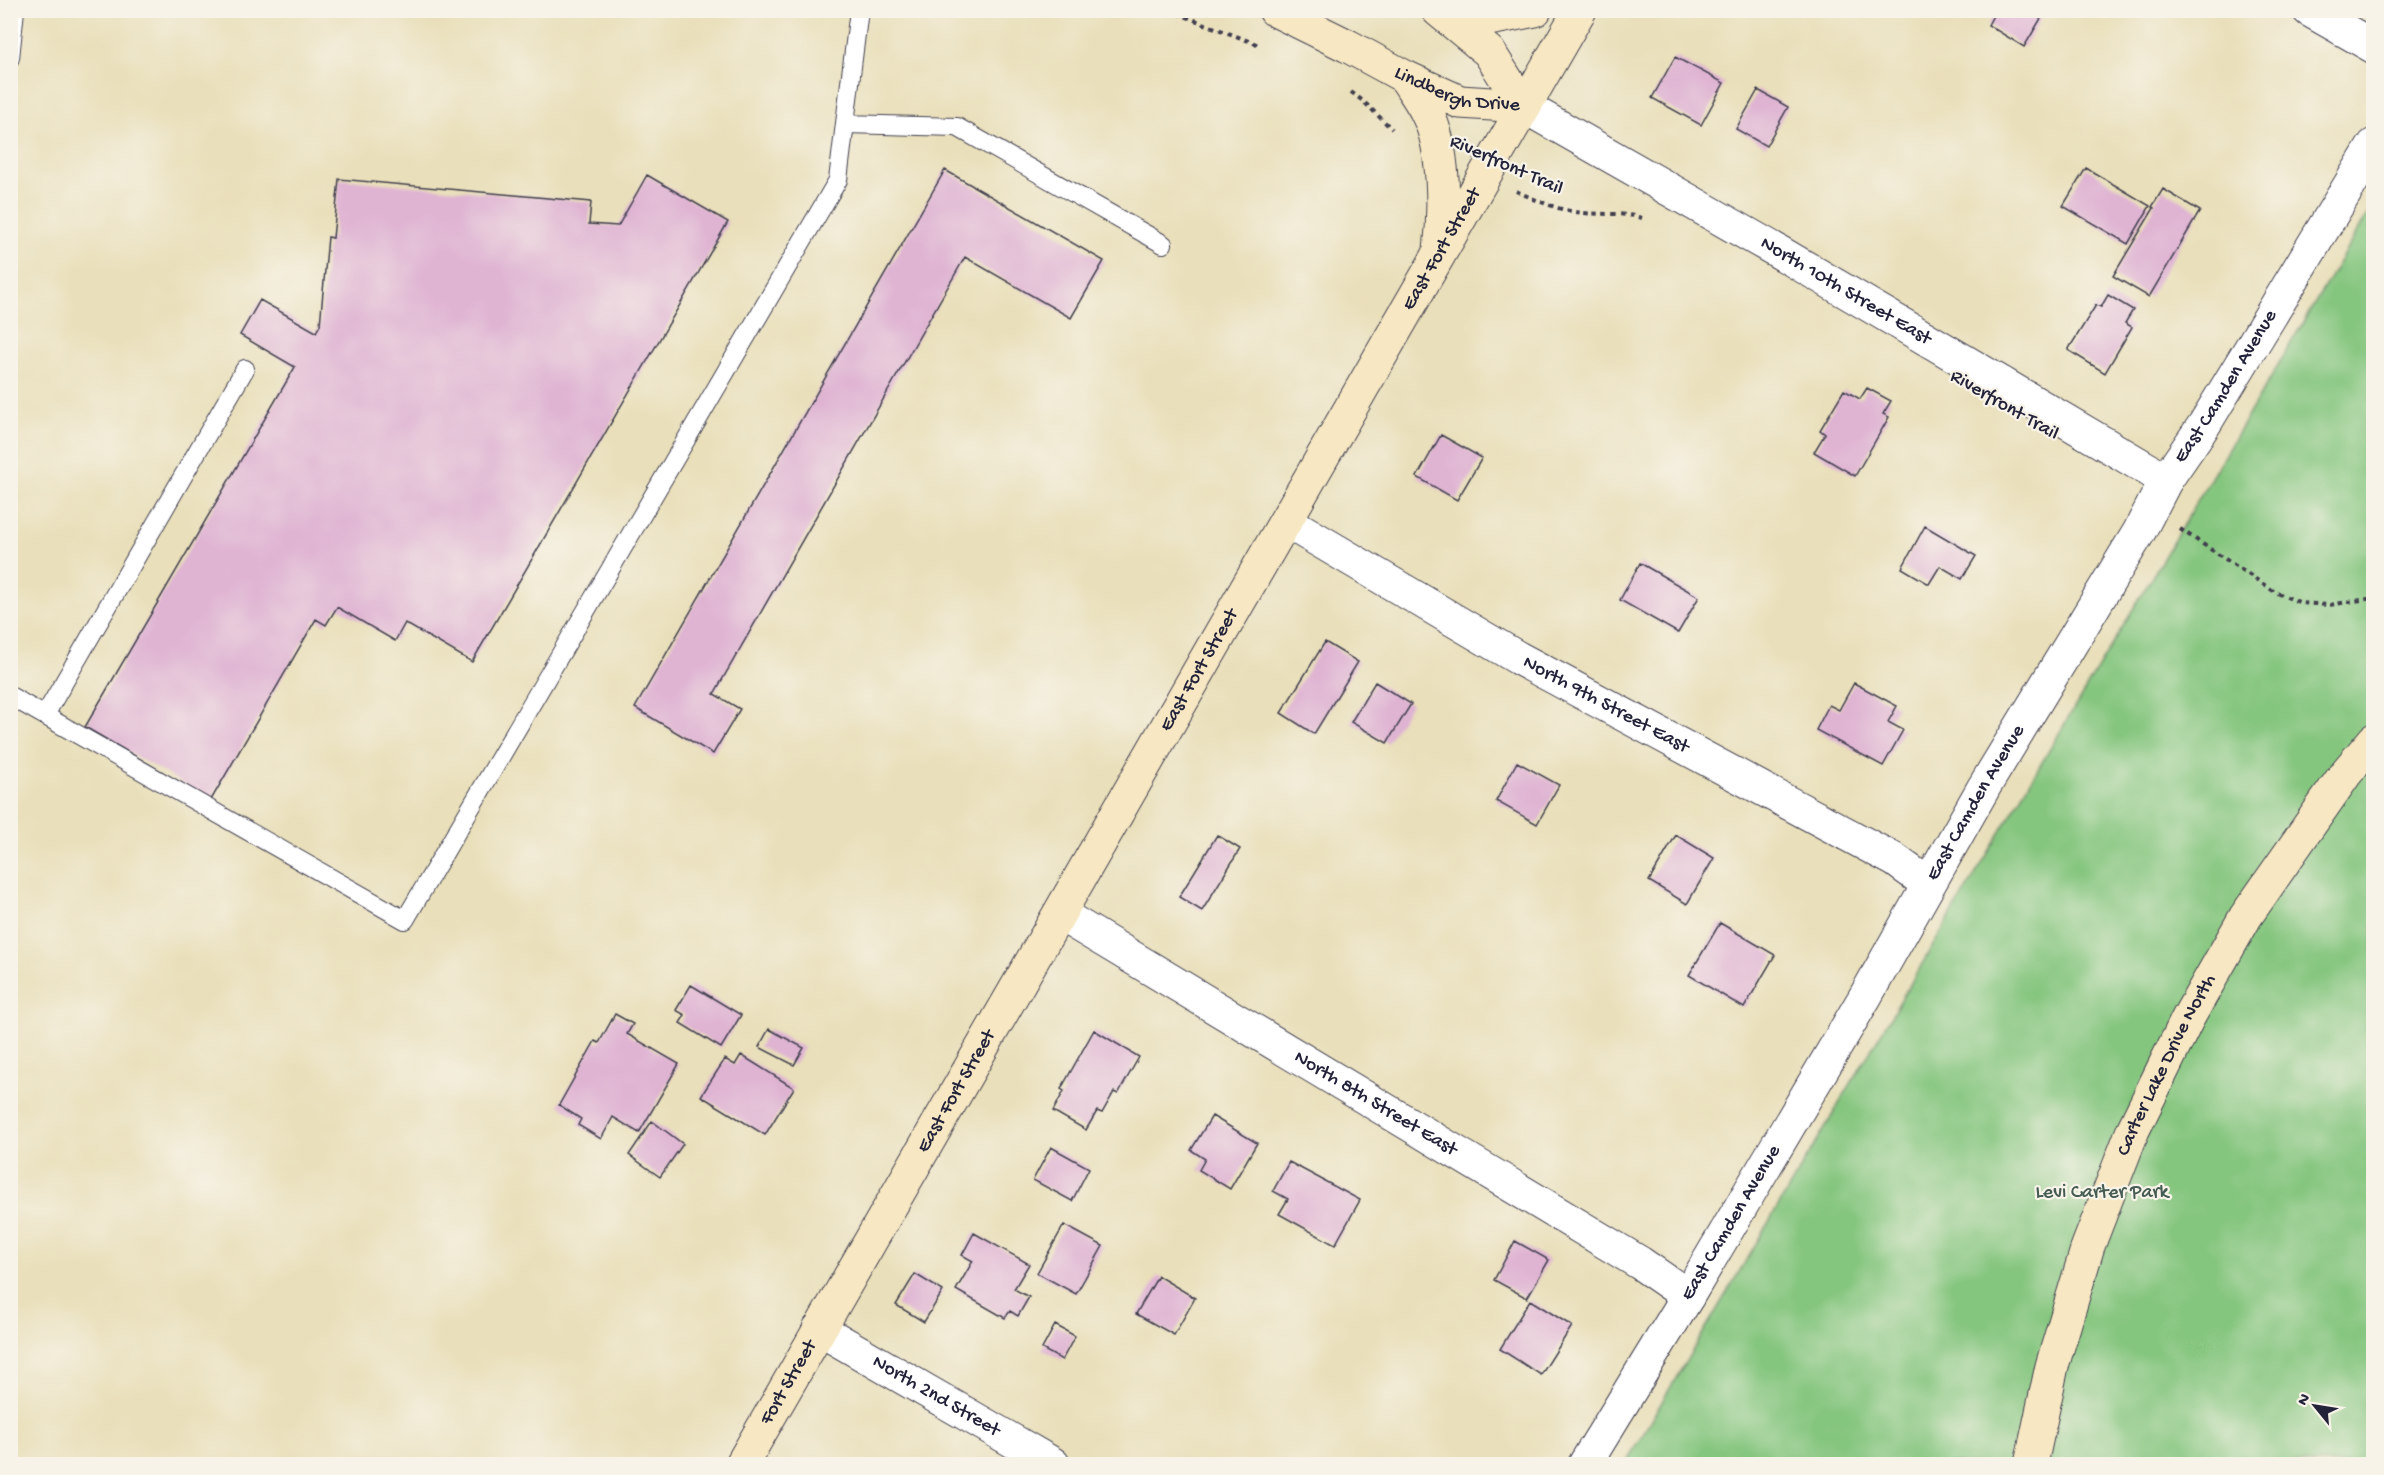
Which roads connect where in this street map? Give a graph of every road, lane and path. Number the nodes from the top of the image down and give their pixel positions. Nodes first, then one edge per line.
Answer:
1 (15, 10) edge
2 (859, 10) edge
3 (1169, 10) edge
4 (1275, 10) edge
5 (1535, 10) edge
6 (1580, 10) edge
7 (2309, 10) edge
8 (1441, 12) edge
9 (2373, 47) edge
10 (1268, 48) dead end
11 (10, 58) edge
12 (1405, 77) junction
13 (1348, 89) dead end
14 (1523, 106) junction
15 (845, 124) junction
16 (2373, 145) edge
17 (1438, 152) junction
18 (1485, 177) junction
19 (1644, 219) dead end
20 (1163, 244) dead end
21 (1439, 259) junction
22 (245, 369) dead end
23 (2166, 480) junction
24 (2151, 510) junction
25 (1286, 521) junction
26 (2373, 598) edge
27 (10, 696) edge
28 (45, 715) junction
29 (2373, 740) edge
30 (1928, 884) junction
31 (1060, 914) junction
32 (1688, 1296) junction
33 (819, 1329) junction
34 (742, 1464) edge
35 (1053, 1464) edge
36 (1585, 1464) edge
37 (2031, 1464) edge

1 - 11 lane
2 - 15 lane
3 - 10 path
4 - 12 street, Lindbergh Drive
5 - 8 street
6 - 14 street, East Fort Street
7 - 9 street
8 - 14 street, Lindbergh Drive
12 - 14 street, Lindbergh Drive
12 - 17 street
13 - 17 path, Riverfront Trail
14 - 18 street, East Fort Street
14 - 23 street, North 10th Street East
15 - 20 lane
15 - 28 lane
16 - 23 street, East Camden Avenue
17 - 21 street
18 - 19 path, Riverfront Trail
18 - 21 street, East Fort Street
21 - 25 street, East Fort Street
22 - 28 lane
23 - 24 street, East Camden Avenue
24 - 26 path
24 - 30 street, East Camden Avenue
25 - 30 street, North 9th Street East
25 - 31 street, East Fort Street
27 - 28 lane
29 - 37 street, Carter Lake Drive North
30 - 32 street, East Camden Avenue
31 - 32 street, North 8th Street East
31 - 33 street, East Fort Street
32 - 36 street, East Camden Avenue
33 - 34 street, Fort Street
33 - 35 street, North 2nd Street

